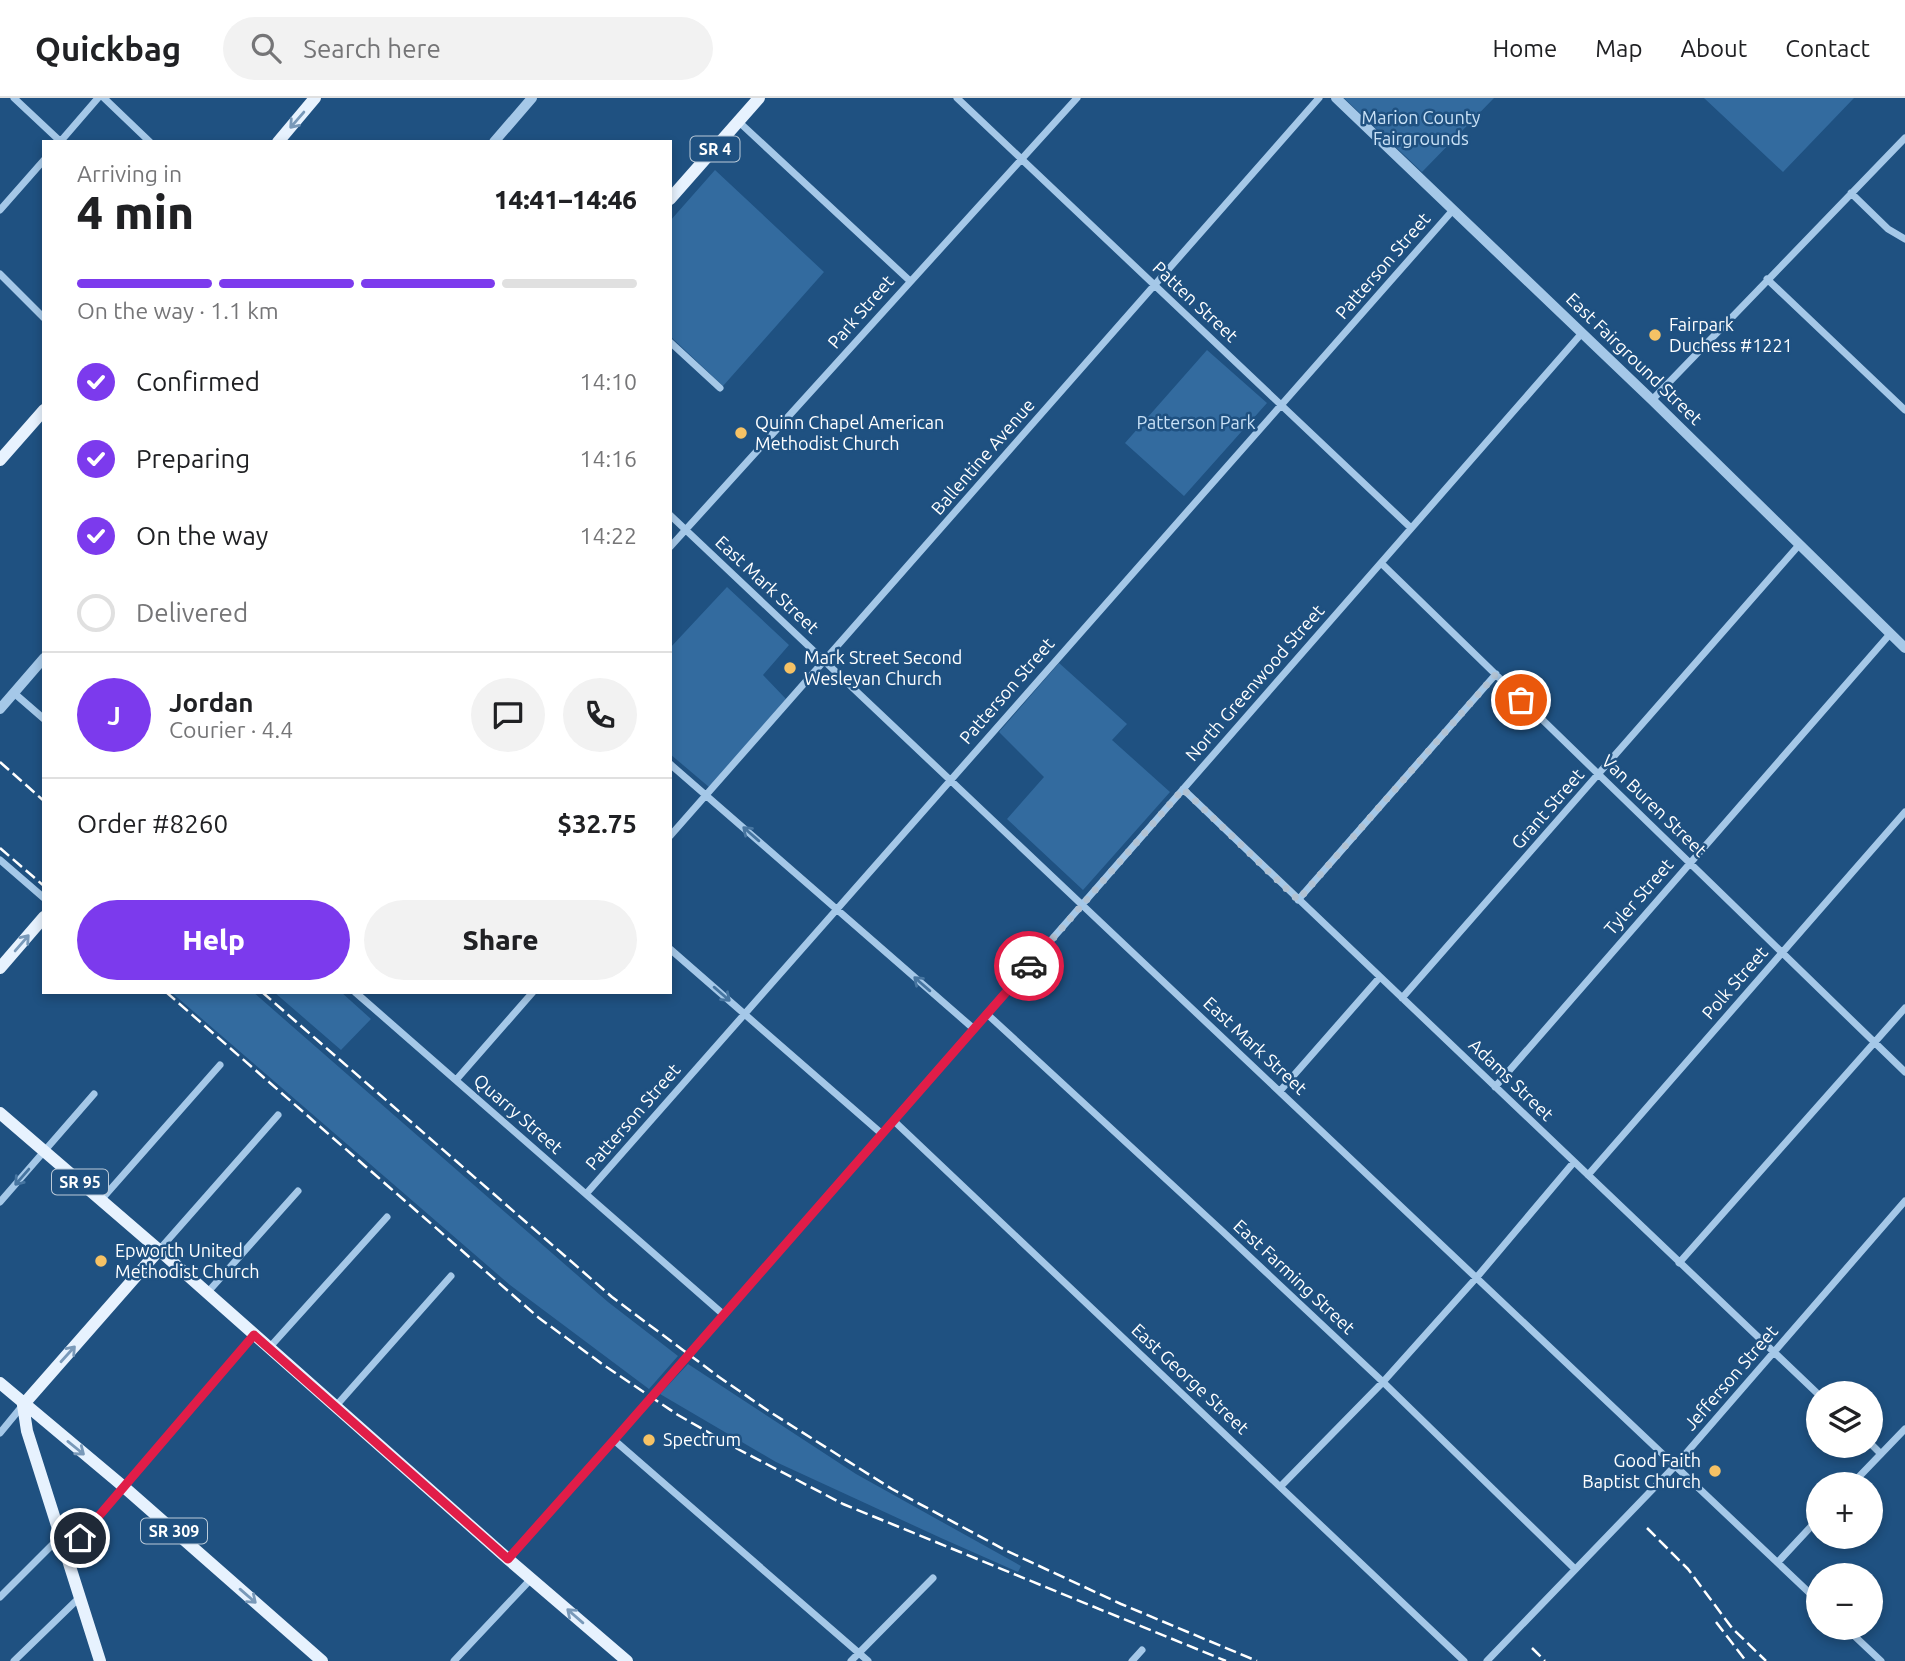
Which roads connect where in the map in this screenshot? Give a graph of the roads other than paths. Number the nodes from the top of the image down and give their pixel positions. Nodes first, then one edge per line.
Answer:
1 (14, 98) edge
2 (98, 98) edge
3 (104, 98) edge
4 (316, 98) edge
5 (533, 98) edge
6 (759, 98) edge
7 (957, 98) edge
8 (1077, 98) edge
9 (1319, 98) edge
10 (1336, 98) edge
11 (738, 122) junction
12 (1905, 138) edge
13 (58, 140) edge
14 (62, 140) edge
15 (148, 140) edge
16 (280, 140) edge
17 (496, 140) edge
18 (1021, 159) junction
19 (42, 162) edge
20 (1851, 193) junction
21 (672, 197) edge
22 (0, 210) edge
23 (1453, 210) junction
24 (1905, 239) edge
25 (0, 274) edge
26 (1768, 279) junction
27 (910, 281) junction
28 (1155, 285) junction
29 (42, 315) edge
30 (1582, 333) junction
31 (672, 344) edge
32 (720, 388) dead end
33 (1652, 400) junction
34 (1281, 405) junction
35 (1905, 410) edge
36 (42, 412) edge
37 (4, 456) edge
38 (672, 517) edge
39 (1411, 528) junction
40 (686, 530) junction
41 (672, 545) edge
42 (1799, 545) junction
43 (1381, 563) junction
44 (1890, 634) junction
45 (1905, 648) edge
46 (42, 661) edge
47 (824, 661) junction
48 (1496, 674) junction
49 (14, 693) junction
50 (0, 709) edge
51 (42, 717) edge
52 (672, 766) edge
53 (1599, 775) junction
54 (950, 780) junction
55 (1183, 789) junction
56 (706, 796) junction
57 (1905, 812) edge
58 (672, 834) edge
59 (0, 860) edge
60 (1690, 863) junction
61 (42, 896) edge
62 (1298, 900) junction
63 (1082, 905) junction
64 (837, 909) junction
65 (42, 920) edge
66 (672, 950) edge
67 (1782, 953) junction
68 (0, 968) edge
69 (1380, 977) junction
70 (357, 994) edge
71 (531, 994) edge
72 (1402, 998) junction
73 (1905, 1008) edge
74 (745, 1014) junction
75 (987, 1014) junction
76 (974, 1029) junction
77 (1874, 1042) junction
78 (220, 1065) dead end
79 (1905, 1072) edge
80 (456, 1080) junction
81 (1495, 1087) junction
82 (1280, 1091) junction
83 (94, 1094) dead end
84 (0, 1113) edge
85 (278, 1115) dead end
86 (894, 1121) junction
87 (882, 1134) junction
88 (44, 1152) junction
89 (1574, 1162) junction
90 (1588, 1175) junction
91 (298, 1191) dead end
92 (586, 1194) junction
93 (101, 1200) junction
94 (1905, 1201) edge
95 (0, 1202) edge
96 (387, 1217) dead end
97 (159, 1250) junction
98 (1679, 1263) junction
99 (452, 1276) dead end
100 (1477, 1277) junction
101 (207, 1293) junction
102 (724, 1315) junction
103 (254, 1335) junction
104 (269, 1348) junction
105 (1774, 1352) junction
106 (1383, 1382) junction
107 (1806, 1383) edge
108 (0, 1384) edge
109 (23, 1405) junction
110 (335, 1407) junction
111 (1905, 1429) edge
112 (0, 1433) edge
113 (614, 1440) junction
114 (1883, 1452) edge
115 (1877, 1458) edge
116 (1675, 1465) junction
117 (1864, 1472) edge
118 (1280, 1486) junction
119 (124, 1487) junction
120 (1806, 1532) edge
121 (60, 1537) junction
122 (66, 1555) junction
123 (508, 1559) junction
124 (1778, 1562) junction
125 (1575, 1569) junction
126 (933, 1578) dead end
127 (531, 1579) junction
128 (1806, 1589) edge
129 (0, 1597) edge
130 (80, 1597) junction
131 (1859, 1640) edge
132 (1142, 1650) dead end
133 (858, 1653) junction
134 (15, 1661) edge
135 (100, 1661) edge
136 (322, 1661) edge
137 (454, 1661) edge
138 (627, 1661) edge
139 (850, 1661) edge
140 (868, 1661) edge
141 (1132, 1661) edge
142 (1464, 1661) edge
143 (1487, 1661) edge
144 (1881, 1661) edge

1 - 13 street
2 - 14 street
3 - 15 street
4 -> 16 main road
5 - 17 street
6 - 11 main road, SR 4
7 - 18 street, Patten Street
8 - 18 street, Park Street
9 - 28 street, Ballentine Avenue
10 - 23 street, East Fairground Street
11 - 21 main road, SR 4
11 - 27 street
12 - 20 street
18 - 27 street, Park Street
18 - 28 street, Patten Street
19 - 22 street
20 - 24 street
20 - 26 street
23 - 30 street, East Fairground Street
23 - 34 street, Patterson Street
25 - 29 street
26 - 33 street
26 - 35 street
27 - 40 street, Park Street
28 - 34 street, Patten Street
28 - 47 street, Ballentine Avenue
30 - 33 street, East Fairground Street
30 - 39 street, North Greenwood Street
31 - 32 street
33 - 42 street, East Fairground Street
34 - 39 street, Patten Street
34 - 54 street, Patterson Street
36 - 37 main road
38 - 40 street, East Mark Street
39 - 43 street, North Greenwood Street
40 - 41 street, Park Street
40 - 47 street, East Mark Street
42 - 44 street, East Fairground Street
42 - 53 street, Grant Street
43 - 48 street, Van Buren Street
43 - 55 street, North Greenwood Street
44 - 45 street, East Fairground Street
44 - 60 street, Tyler Street
46 - 49 street
47 - 54 street, East Mark Street
47 - 56 street, Ballentine Avenue
48 - 53 street, Van Buren Street
48 - 62 street
49 - 50 street
49 - 51 street
52 - 56 street
53 - 60 street, Van Buren Street
53 - 72 street, Grant Street
54 - 63 street, East Mark Street
54 - 64 street, Patterson Street
55 - 62 street, Adams Street
55 - 63 street, North Greenwood Street
56 - 58 street, Ballentine Avenue
64 -> 56 street
57 - 67 street, Polk Street
59 - 61 street
60 - 67 street, Van Buren Street
60 - 81 street, Tyler Street
62 - 69 street, Adams Street
63 - 75 street, North Greenwood Street
63 - 82 street, East Mark Street
64 - 74 street, Patterson Street
76 -> 64 street
68 -> 65 main road
66 -> 74 street
67 - 77 street, Van Buren Street
67 - 90 street, Polk Street
69 - 72 street, Adams Street
69 - 82 street
70 - 80 street, Quarry Street
71 - 80 street
72 - 81 street, Adams Street
73 - 77 street
74 - 87 street
74 - 92 street, Patterson Street
75 - 76 street, North Greenwood Street
75 - 106 street, East Farming Street
76 - 86 street, North Greenwood Street
77 - 79 street, Van Buren Street
77 - 98 street
78 - 93 street
80 - 92 street, Quarry Street
81 - 89 street, Adams Street
82 - 100 street, East Mark Street
83 - 88 street
84 - 88 main road, SR 95
85 - 97 street
86 - 87 street, North Greenwood Street
86 - 118 street, East George Street
87 - 102 street, North Greenwood Street
88 - 93 main road, SR 95
88 -> 95 street
89 - 90 street, Adams Street
89 - 100 street
90 - 98 street, Adams Street
91 - 101 street
92 - 102 street, Quarry Street
93 - 97 main road, SR 95
94 - 105 street, Jefferson Street
96 - 104 street
97 - 101 main road
109 -> 97 main road
98 - 105 street, Adams Street
99 - 110 street
100 - 106 street
100 - 116 street, East Mark Street
101 - 103 main road
102 - 113 street, North Greenwood Street
103 - 104 main road
103 - 119 street
104 - 110 main road
105 - 107 street, Adams Street
105 - 116 street, Jefferson Street
106 - 118 street
106 - 125 street, East Farming Street
108 - 109 main road
109 - 112 street
109 -> 119 main road, SR 309
109 - 121 main road
110 - 123 main road
111 - 114 street
113 - 123 street, North Greenwood Street
113 - 133 street
115 - 117 street
116 - 124 street, East Mark Street
116 - 125 street, Jefferson Street
118 - 142 street, East George Street
119 - 122 street
119 -> 136 main road, SR 309
120 - 124 street
121 - 122 main road
121 - 129 street
122 - 130 main road
123 - 127 main road
124 - 128 street, East Mark Street
125 - 143 street, Jefferson Street
126 - 133 street
127 - 137 street
138 -> 127 main road
130 - 134 street
130 - 135 main road
131 - 144 street
132 - 141 street
133 - 139 street
133 - 140 street

